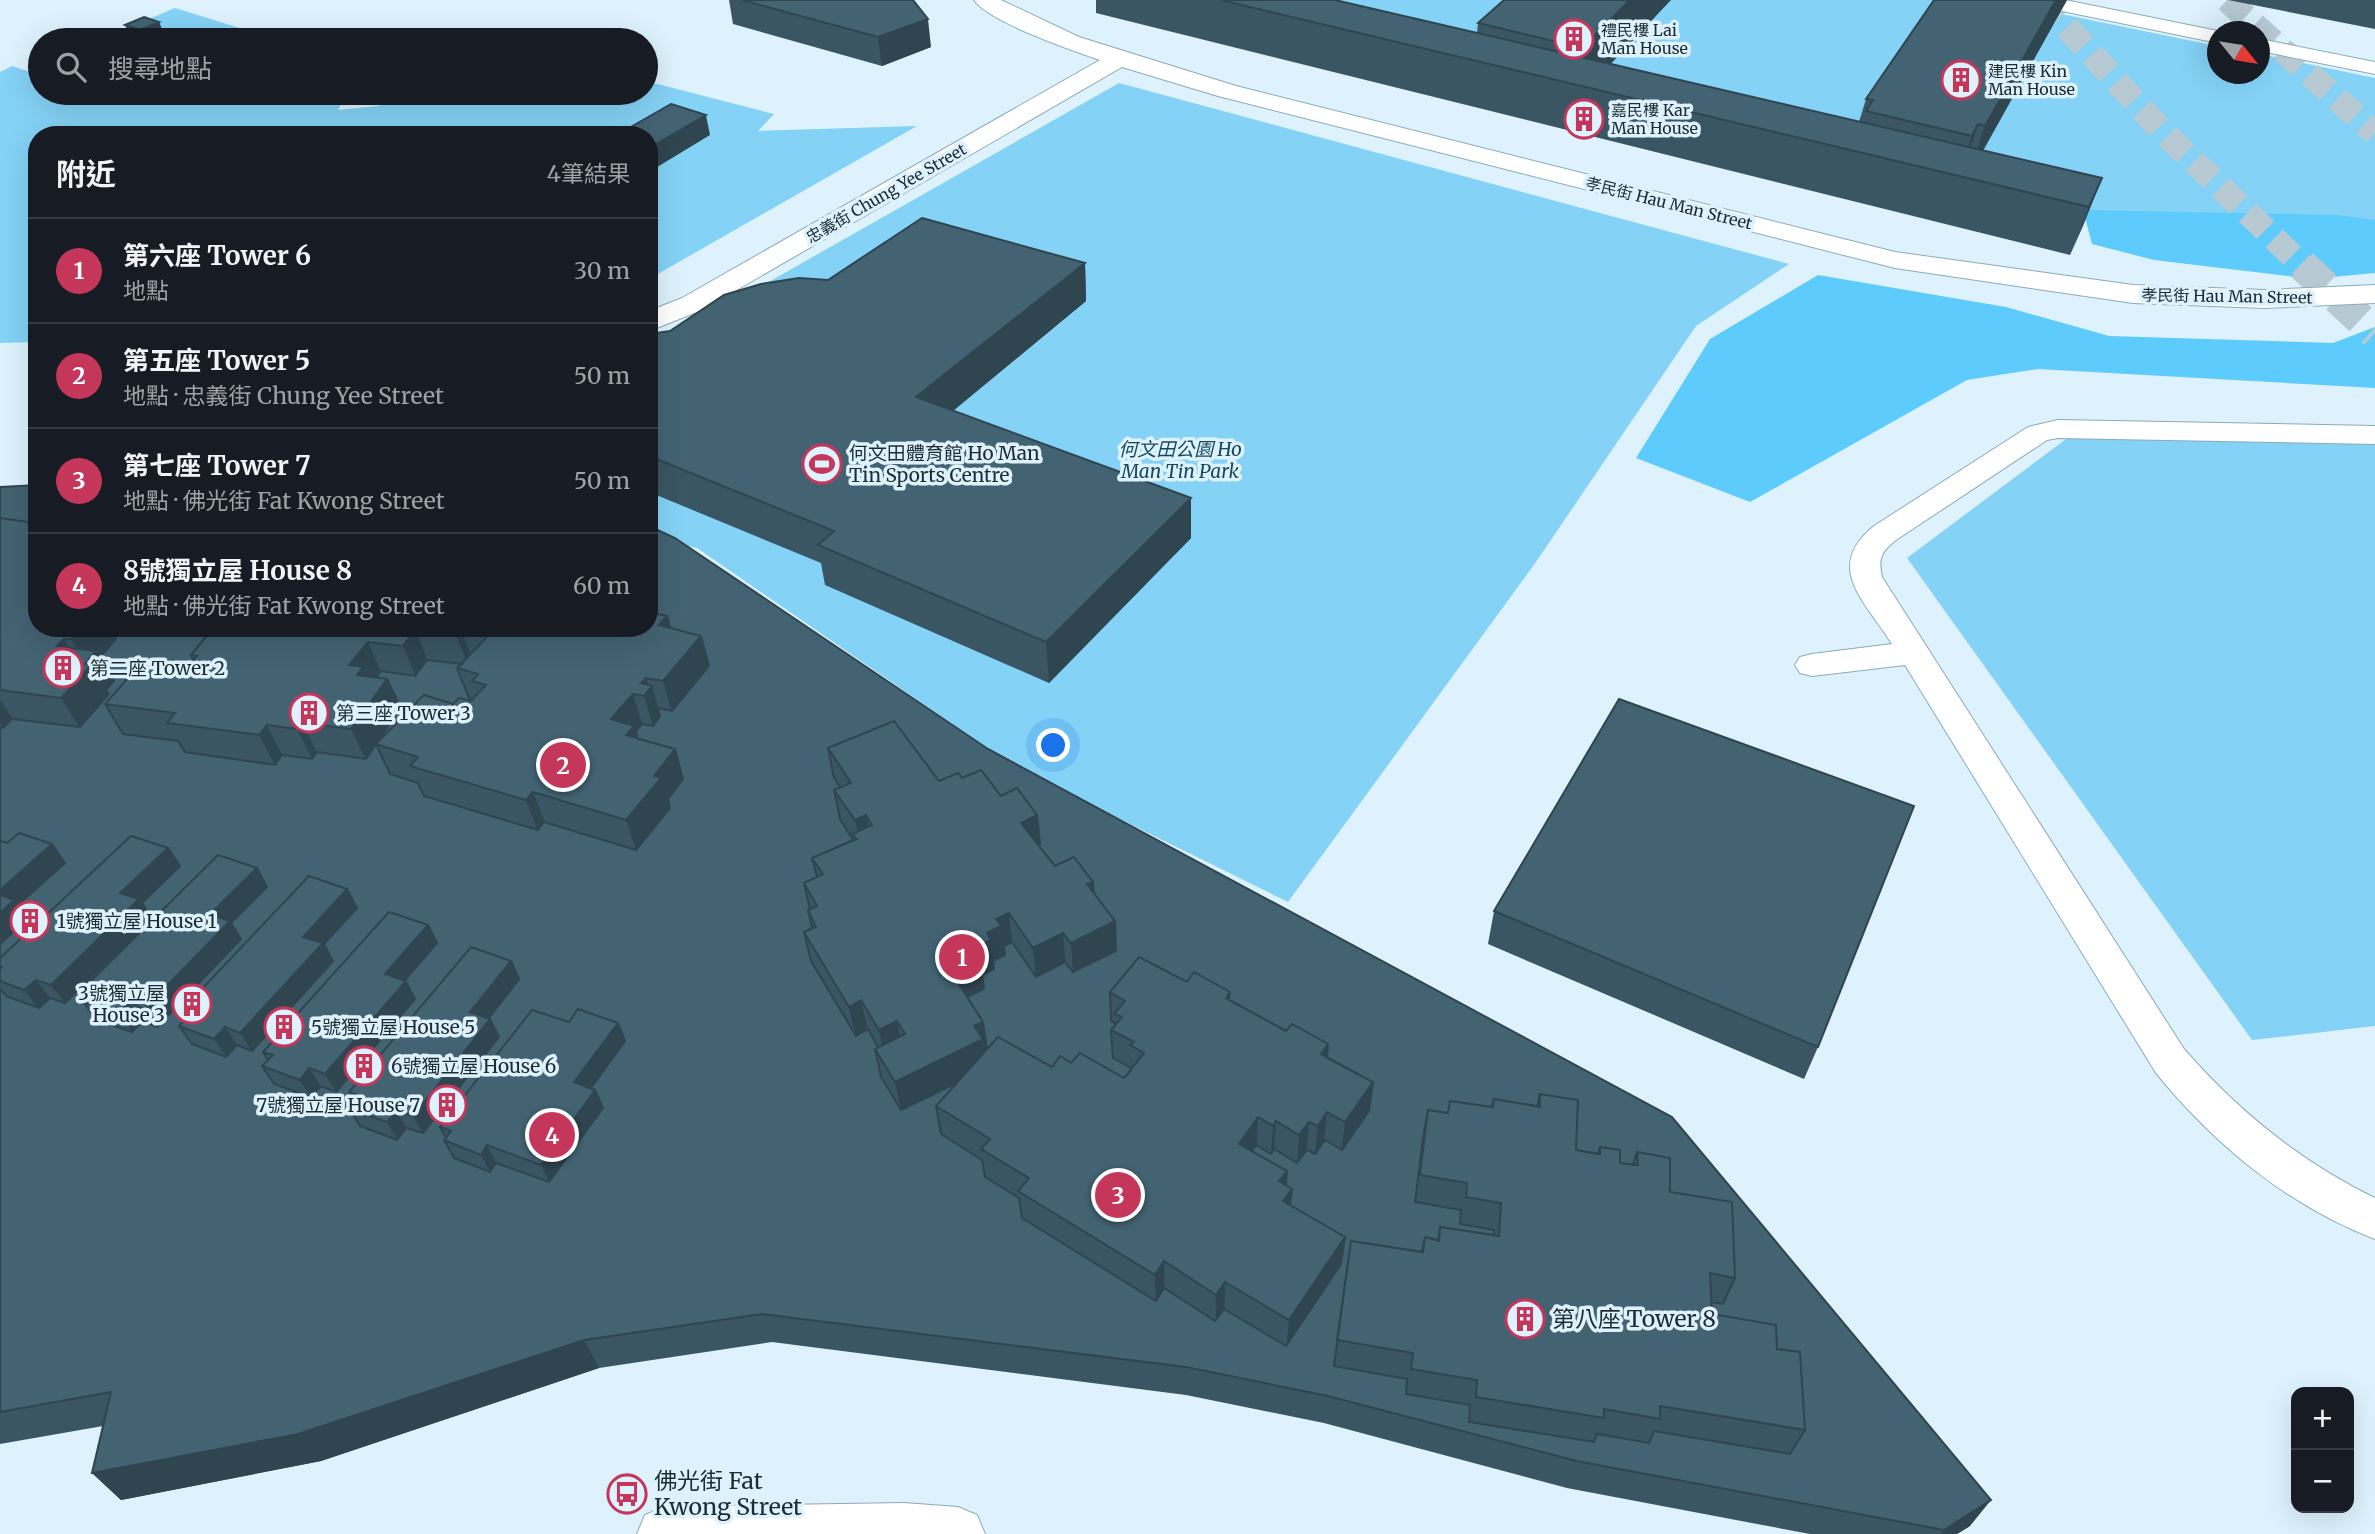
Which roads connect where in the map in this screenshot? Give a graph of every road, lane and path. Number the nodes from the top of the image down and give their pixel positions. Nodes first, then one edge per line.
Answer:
1 (985, 0) edge
2 (2064, 6) dead end
3 (2207, 35) edge
4 (2270, 47) edge
5 (1120, 59) junction
6 (2375, 68) edge
7 (2375, 294) edge
8 (658, 318) edge
9 (2375, 435) edge
10 (1913, 653) junction
11 (1812, 664) dead end
12 (2375, 1219) edge
13 (664, 1534) edge
14 (958, 1534) edge

1 - 5 street, 孝民街 Hau Man Street
2 - 3 lane
4 - 6 lane
5 - 7 street, 孝民街 Hau Man Street
5 - 8 street, 忠義街 Chung Yee Street
9 - 10 lane
10 - 11 lane
10 - 12 lane
13 - 14 street

